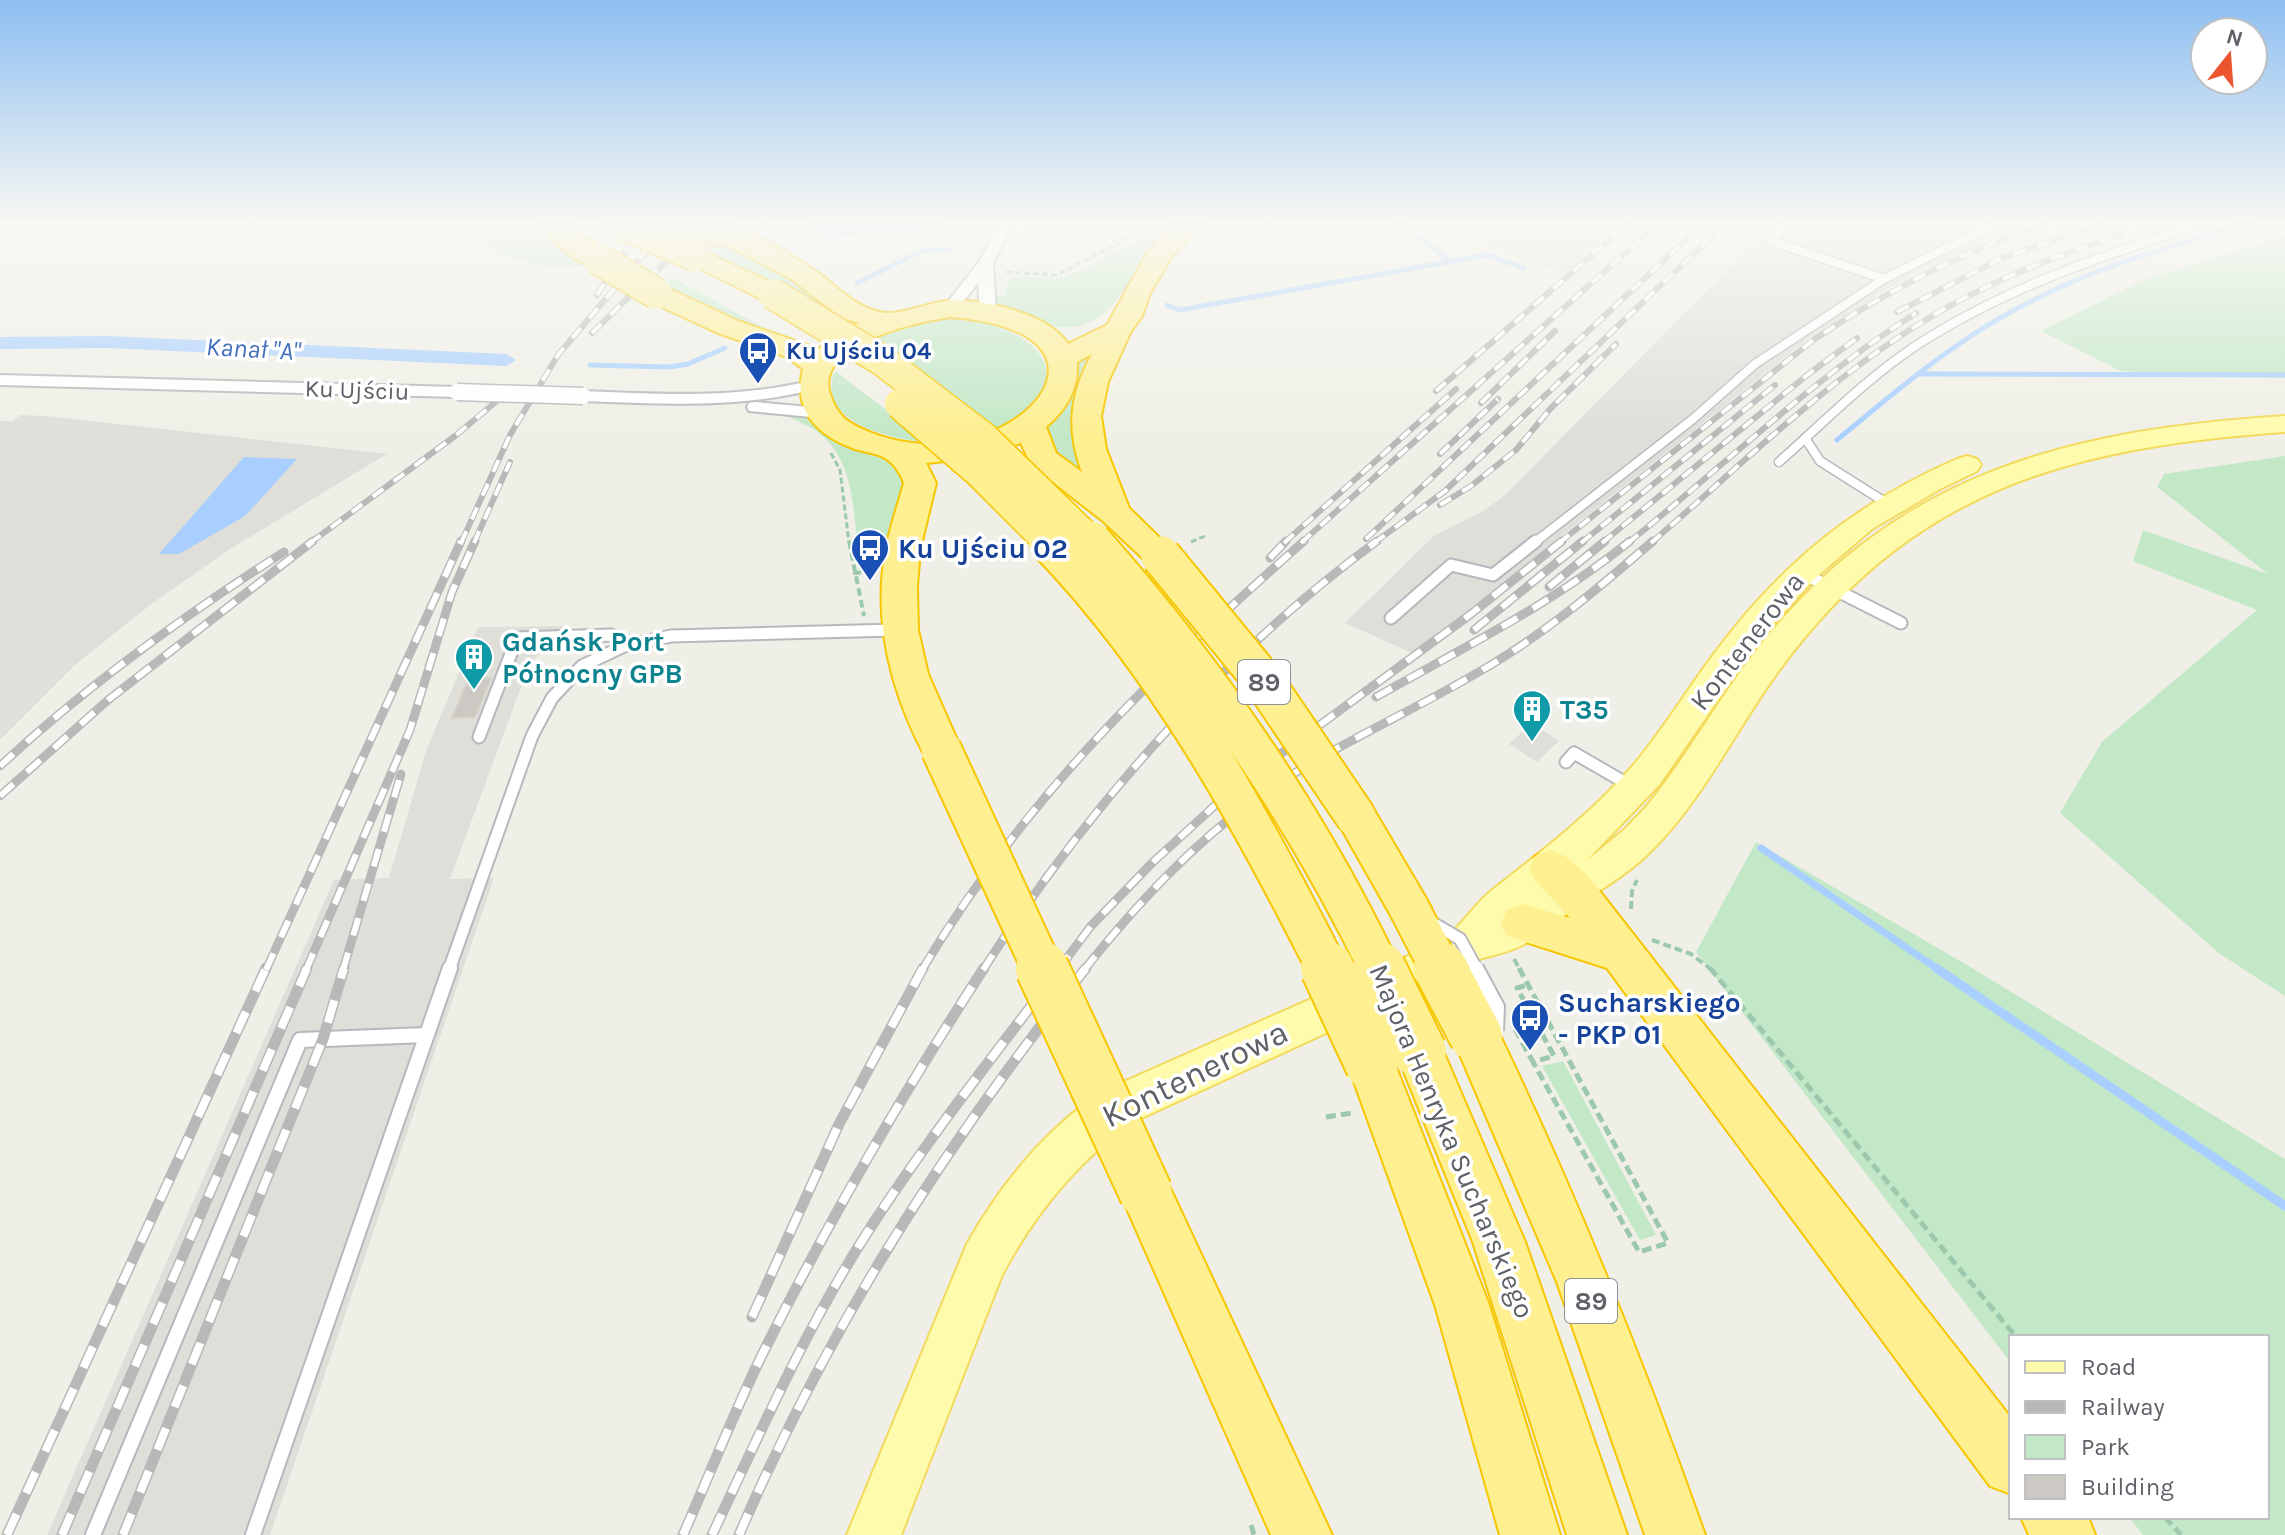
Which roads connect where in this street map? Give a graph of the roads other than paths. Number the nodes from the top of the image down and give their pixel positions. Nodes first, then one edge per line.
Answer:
1 (656, 293) edge
2 (746, 293) edge
3 (827, 293) edge
4 (963, 293) edge
5 (985, 293) edge
6 (1136, 293) joint
7 (1863, 293) edge
8 (2009, 293) edge
9 (761, 300) junction
10 (950, 309) junction
11 (988, 313) junction
12 (884, 321) junction
13 (1117, 331) junction
14 (1055, 349) junction
15 (0, 380) edge
16 (818, 388) junction
17 (715, 399) junction
18 (2285, 407) edge
19 (2285, 424) edge
20 (1030, 425) junction
21 (1805, 438) junction
22 (896, 450) junction
23 (1779, 462) dead end
24 (1888, 504) junction
25 (1115, 513) junction
26 (1800, 572) junction
27 (1828, 586) junction
28 (1391, 618) dead end
29 (1901, 623) dead end
30 (900, 630) junction
31 (634, 644) junction
32 (479, 737) dead end
33 (1566, 762) dead end
34 (1635, 788) junction
35 (1561, 878) junction
36 (1522, 937) junction
37 (1629, 944) junction
38 (1464, 946) junction
39 (426, 1035) junction
40 (1386, 1076) junction
41 (2009, 1462) edge
42 (2053, 1519) edge
43 (93, 1535) edge
44 (253, 1535) edge
45 (874, 1535) edge
46 (1302, 1535) edge
47 (1530, 1535) edge
48 (1597, 1535) edge
49 (1675, 1535) edge
50 (2065, 1535) edge

1 - 16 highway, bridge
2 - 9 highway, Majora Henryka Sucharskiego
3 - 12 highway, bridge
4 - 10 street
5 - 11 street
6 - 13 highway, 89
6 - 14 highway, 89
7 - 28 lane
8 - 21 lane
9 - 40 highway, Majora Henryka Sucharskiego, bridge
9 - 40 highway, Majora Henryka Sucharskiego, bridge
10 - 11 highway
10 - 12 highway
11 - 14 highway
12 - 16 highway
13 - 14 highway
13 - 25 highway, 89
14 - 20 highway
15 - 17 street, Ku Ujściu, bridge
16 - 17 street, Ku Ujściu
16 - 17 street, Ku Ujściu
16 - 22 highway
18 - 24 main road, Kontenerowa
19 - 27 main road, Kontenerowa
20 - 22 highway
20 - 25 highway
21 - 23 lane
21 - 24 lane
22 - 30 highway
24 - 26 main road, Kontenerowa
25 - 49 highway, 89, bridge
26 - 27 lane
26 - 34 main road, Kontenerowa
27 - 29 lane
27 - 35 main road, Kontenerowa
30 - 31 lane
30 - 46 highway, bridge
31 - 32 lane
31 - 39 lane
33 - 34 lane
34 - 35 main road, Kontenerowa
35 - 36 main road, Kontenerowa
35 - 37 highway
35 - 38 main road, Kontenerowa
36 - 37 highway
36 - 38 main road, Kontenerowa
37 - 41 highway
38 - 45 main road, Kontenerowa
39 - 43 lane
39 - 44 lane
40 - 47 highway, Majora Henryka Sucharskiego
40 - 48 highway, Majora Henryka Sucharskiego
42 - 50 highway

